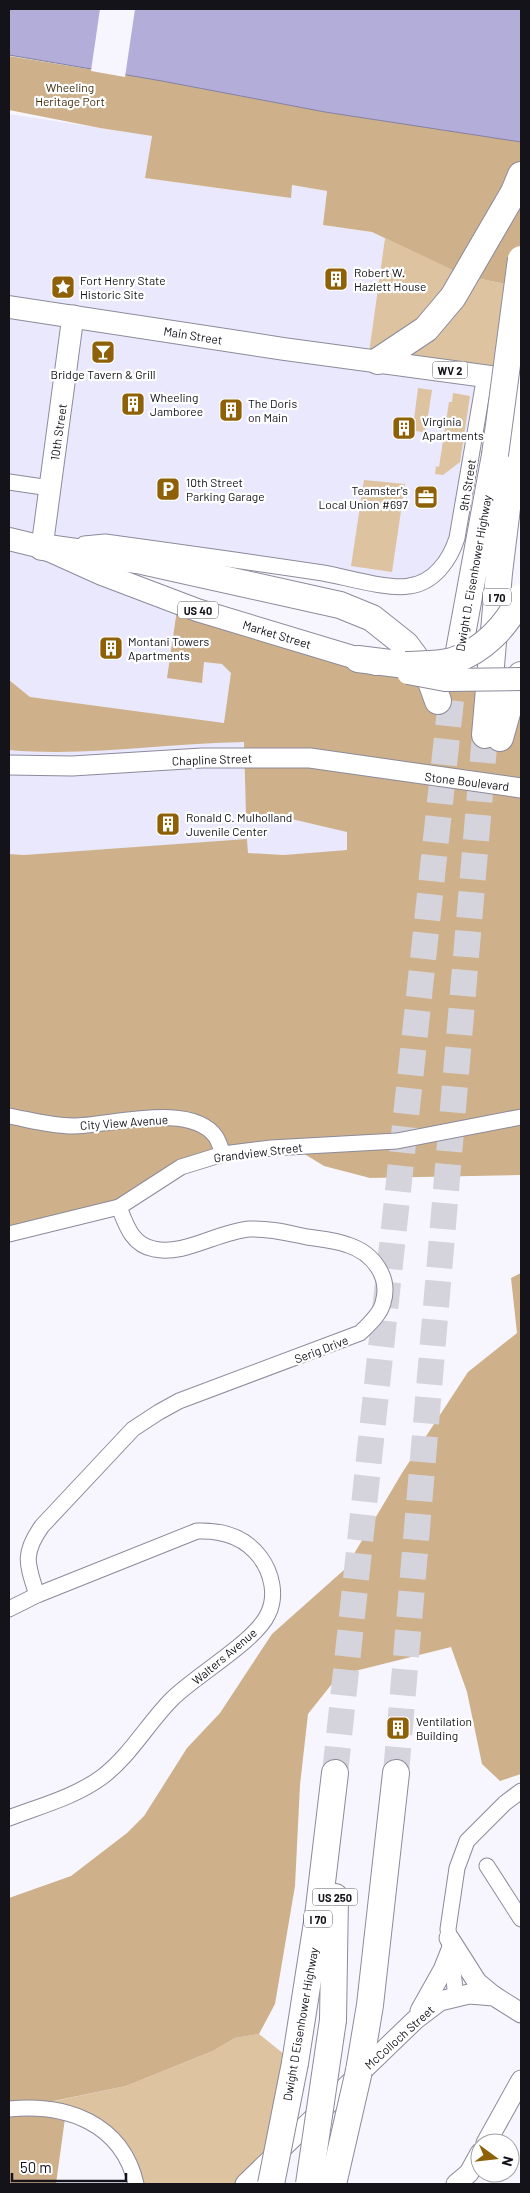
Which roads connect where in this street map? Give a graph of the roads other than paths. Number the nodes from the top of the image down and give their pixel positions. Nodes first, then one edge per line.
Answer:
1 (521, 175) edge
2 (521, 259) edge
3 (9, 307) edge
4 (73, 316) junction
5 (378, 361) junction
6 (485, 375) junction
7 (521, 380) edge
8 (521, 394) edge
9 (504, 457) junction
10 (9, 482) edge
11 (50, 488) junction
12 (9, 539) edge
13 (42, 547) junction
14 (445, 563) joint
15 (521, 597) edge
16 (358, 659) joint
17 (407, 669) junction
18 (521, 677) edge
19 (9, 765) edge
20 (414, 774) joint
21 (521, 788) edge
22 (9, 1116) edge
23 (521, 1117) edge
24 (223, 1154) junction
25 (119, 1207) junction
26 (9, 1234) edge
27 (37, 1595) junction
28 (9, 1609) edge
29 (396, 1773) tunnel mouth
30 (335, 1774) joint
31 (521, 1791) edge
32 (9, 1818) edge
33 (487, 1866) dead end
34 (521, 1919) edge
35 (450, 1944) junction
36 (456, 1996) junction
37 (494, 1996) junction
38 (521, 2013) edge
39 (415, 2020) junction
40 (359, 2070) junction
41 (521, 2080) edge
42 (9, 2109) edge
43 (492, 2133) edge
44 (470, 2171) edge
45 (136, 2184) edge
46 (245, 2184) edge
47 (271, 2184) edge
48 (309, 2184) edge
49 (333, 2184) edge
50 (347, 2184) edge
51 (456, 2184) edge

1 - 5 highway
2 - 9 highway, I 70, bridge
3 - 4 main road, Main Street
4 - 5 main road, Main Street
4 - 11 main road, 10th Street
5 - 6 main road, WV 2
6 - 7 main road, WV 2
6 - 14 street, 9th Street
8 - 9 highway, I 70
9 - 13 highway, Dwight D. Eisenhower Highway / I 70
9 - 18 highway, Dwight D. Eisenhower Highway / I 70
10 - 11 street
11 - 13 main road, 10th Street
12 - 13 main road, Market Street
13 - 14 street, Market Street
13 - 16 main road, Market Street / US 40
15 - 17 highway, bridge
16 - 17 highway
17 - 18 main road, bridge
19 - 20 street, Chapline Street
20 - 21 street, Stone Boulevard
22 - 24 street, City View Avenue
23 - 24 street, Grandview Street
24 - 25 street, Grandview Street
25 - 26 street, Grandview Street
25 - 27 street, Serig Drive
27 - 28 street, Walters Avenue
27 - 32 street, Walters Avenue
29 - 40 highway
30 - 47 highway, Dwight D Eisenhower Highway / I 70, bridge
30 - 48 highway, US 250, bridge
31 - 35 street
33 - 34 street
35 - 36 street
35 - 37 street
35 - 39 street
36 - 37 street
36 - 39 street, McColloch Street
37 - 38 street
39 - 46 street, McColloch Street
40 - 49 highway, bridge
40 - 50 highway, bridge
41 - 43 street
42 - 45 street
44 - 51 street

